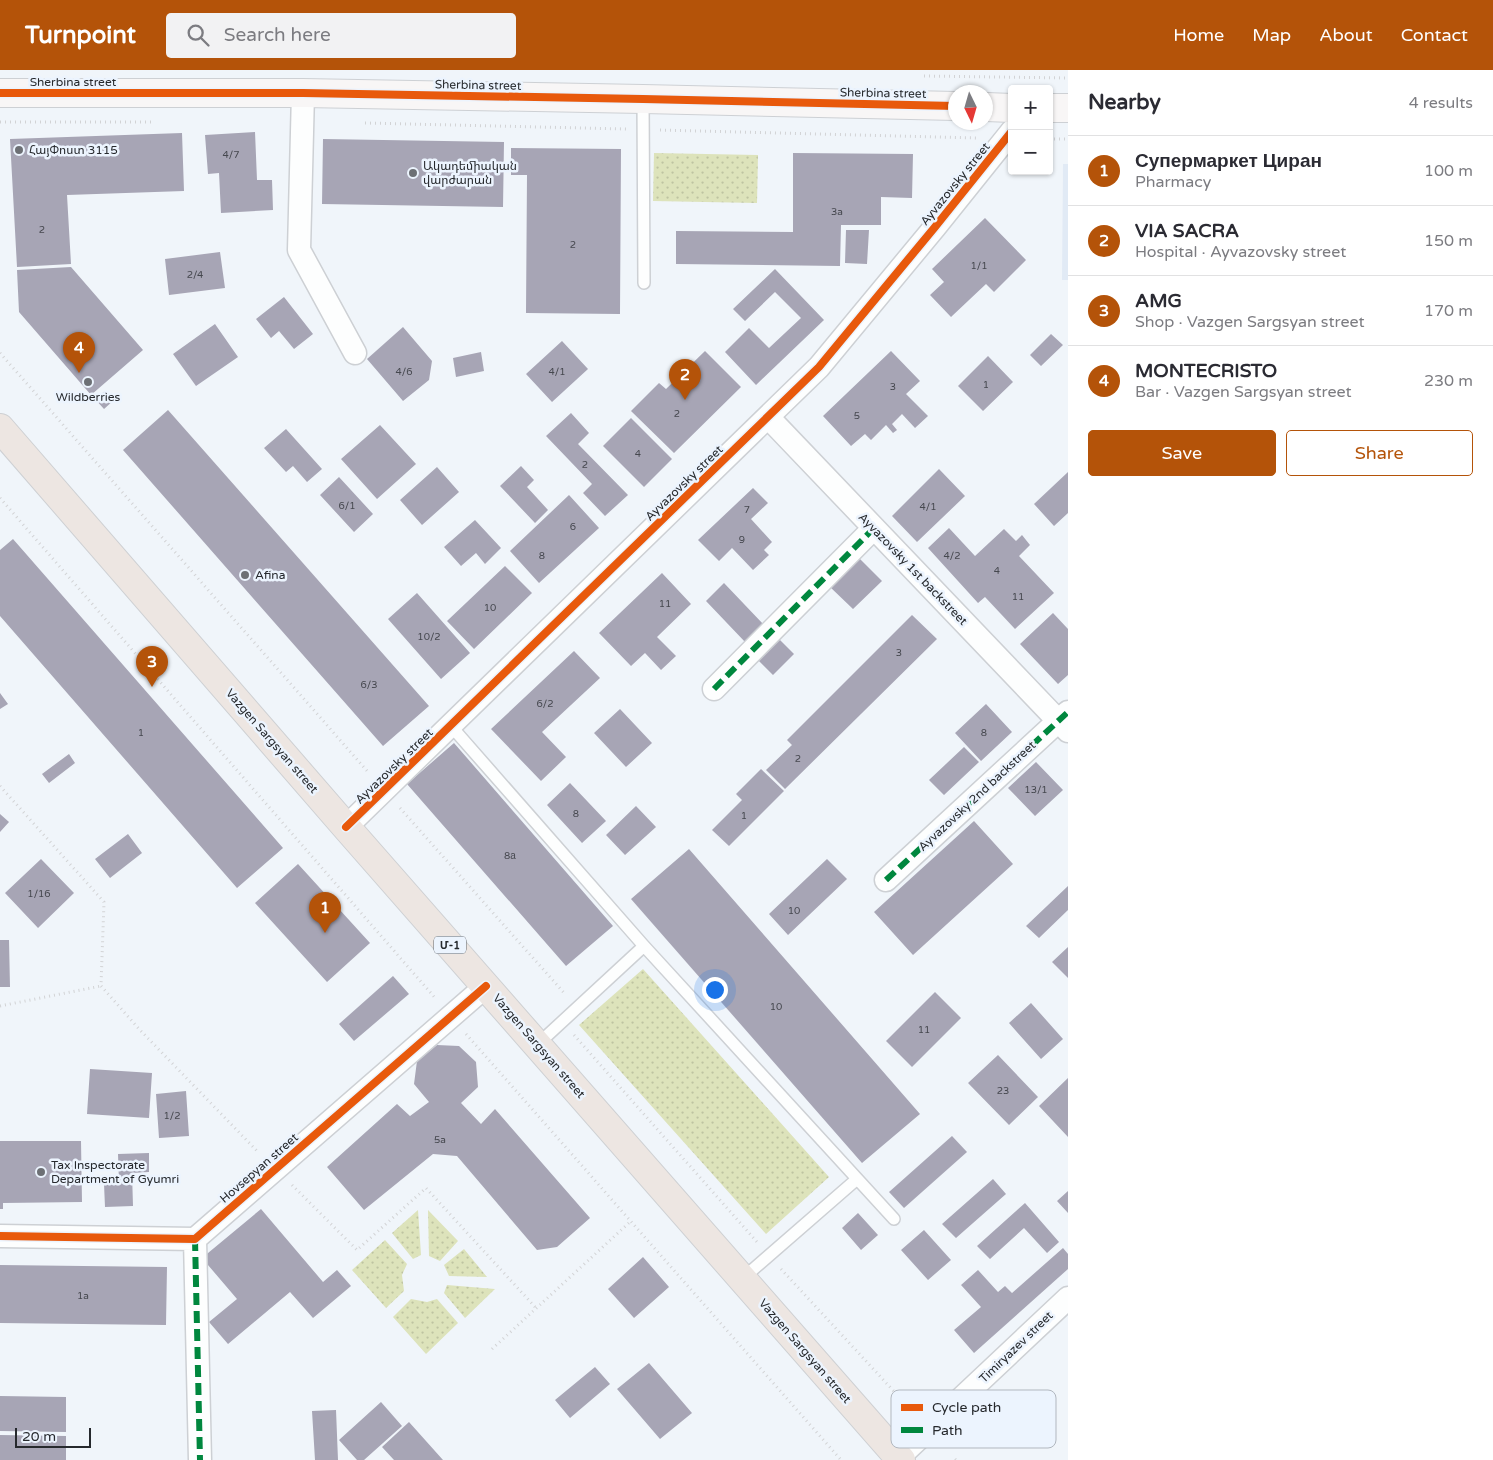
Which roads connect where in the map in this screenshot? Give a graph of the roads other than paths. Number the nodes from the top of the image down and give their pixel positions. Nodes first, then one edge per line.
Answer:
1 (0, 92) edge
2 (303, 94) junction
3 (643, 99) junction
4 (948, 106) edge
5 (993, 107) edge
6 (1008, 108) edge
7 (1053, 108) edge
8 (1068, 108) edge
9 (1008, 136) edge
10 (644, 283) dead end
11 (355, 353) dead end
12 (768, 417) junction
13 (0, 428) edge
14 (874, 528) junction
15 (714, 689) dead end
16 (1065, 721) edge
17 (451, 726) junction
18 (346, 827) junction
19 (886, 880) dead end
20 (644, 946) junction
21 (486, 986) junction
22 (538, 1044) junction
23 (857, 1179) junction
24 (894, 1219) dead end
25 (0, 1236) edge
26 (195, 1239) junction
27 (742, 1279) junction
28 (1068, 1298) edge
29 (972, 1390) edge
30 (911, 1448) edge
31 (900, 1459) edge
32 (200, 1460) edge

1 - 2 street, Sherbina street
2 - 3 street, Sherbina street
2 - 11 street
3 - 4 street, Sherbina street
3 - 10 lane
5 - 6 street
7 - 8 street
9 - 12 street, Ayvazovsky street
12 - 14 street, Ayvazovsky 1st backstreet
12 - 17 street, Ayvazovsky street
13 - 18 highway, Vazgen Sargsyan street / Մ-1
14 - 15 street
14 - 16 street, Ayvazovsky 1st backstreet
16 - 19 street, Ayvazovsky 2nd backstreet
17 - 18 street, Ayvazovsky street
17 - 20 lane
18 - 21 highway, Vazgen Sargsyan street / Մ-1
20 - 22 lane
20 - 23 lane
21 - 22 highway, Vazgen Sargsyan street / Մ-1
21 - 26 street, Hovsepyan street
22 - 27 highway, Vazgen Sargsyan street / Մ-1
23 - 24 lane
23 - 27 lane
25 - 26 street
26 - 32 street
27 - 31 highway, Vazgen Sargsyan street / Մ-1
28 - 29 street, Timiryazev street
30 - 31 street, Timiryazev street

